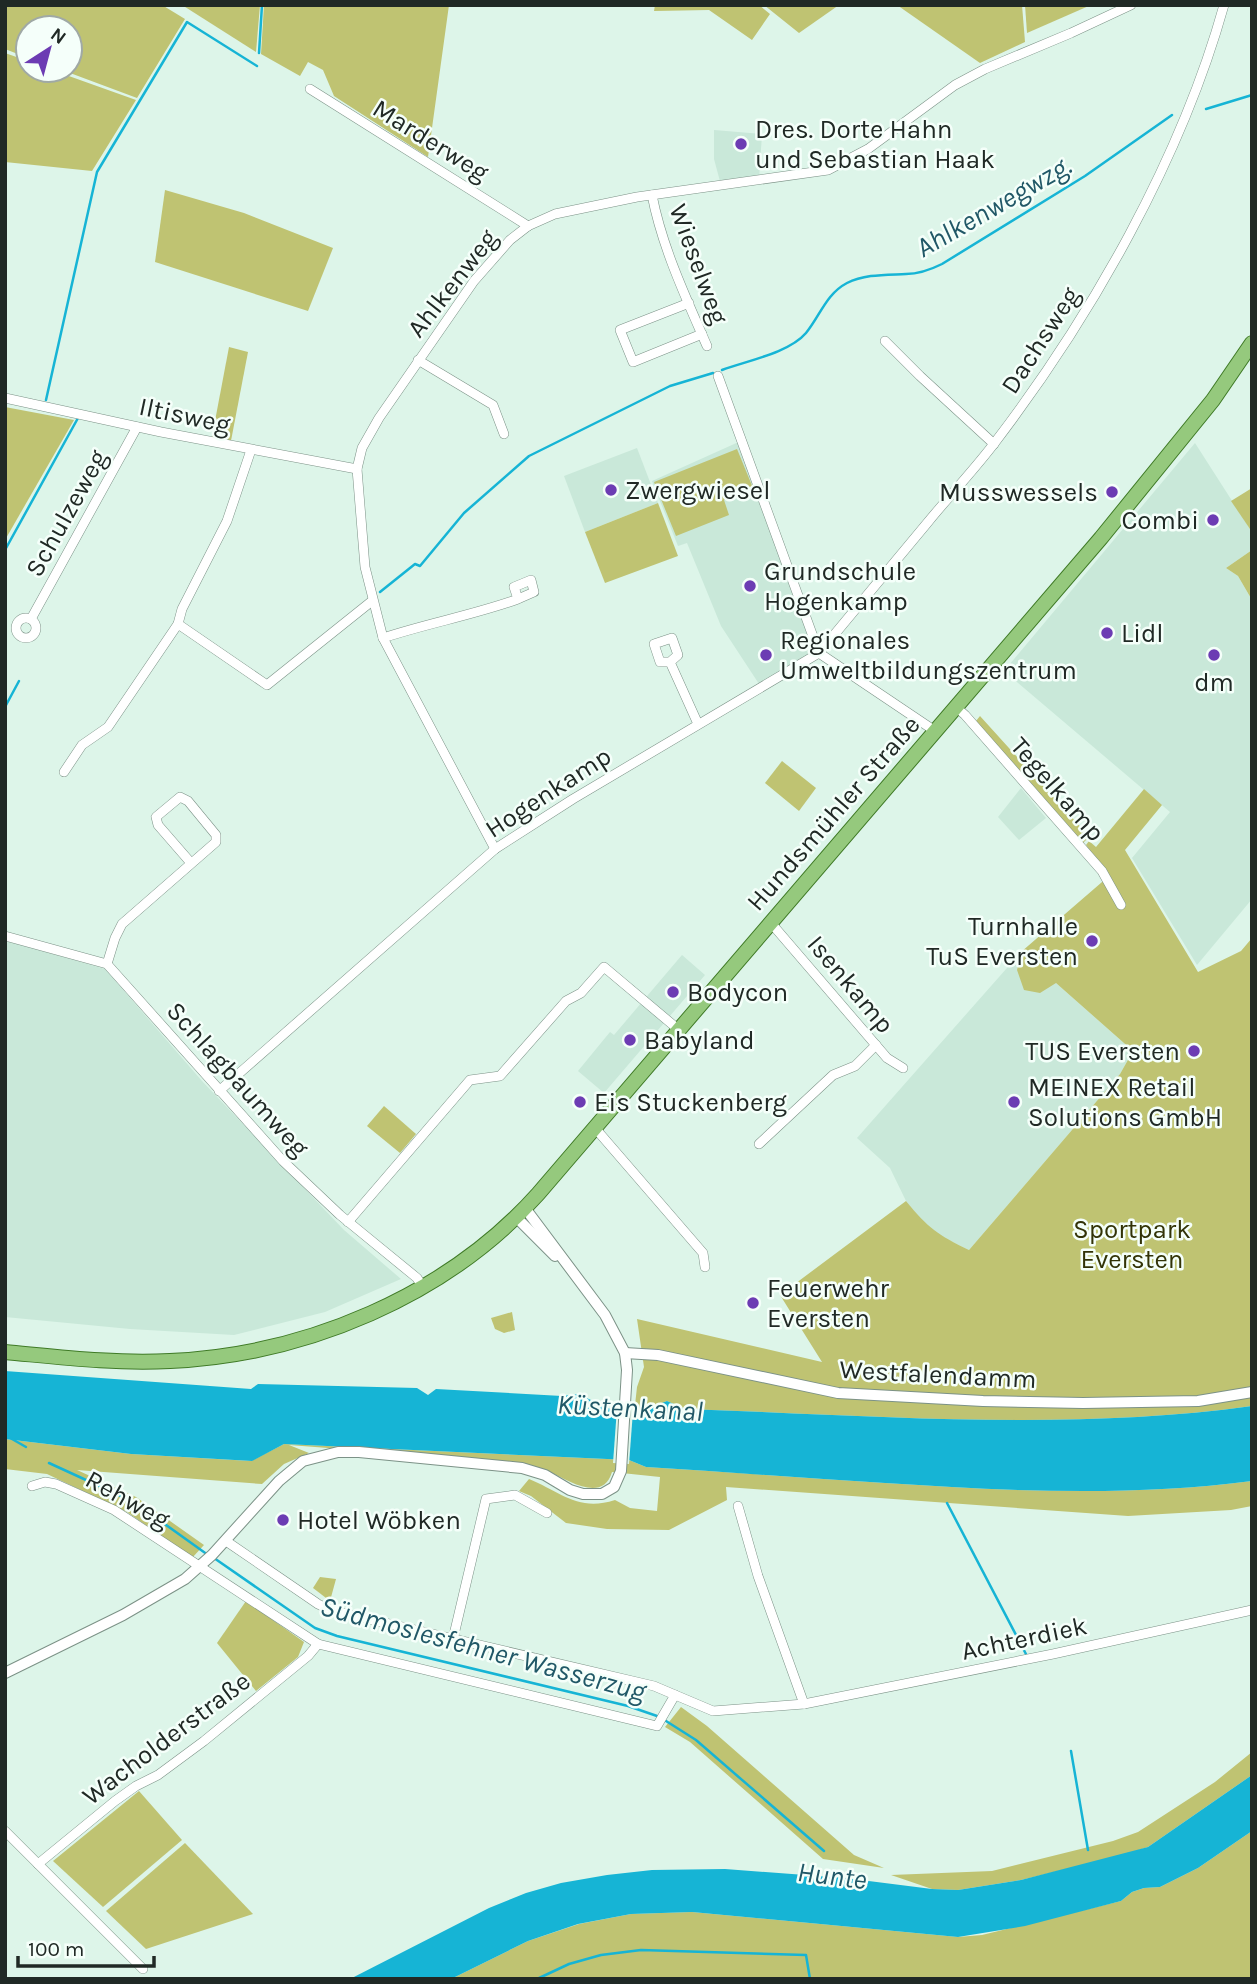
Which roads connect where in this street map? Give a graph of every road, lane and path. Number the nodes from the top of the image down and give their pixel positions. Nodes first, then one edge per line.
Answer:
1 (1131, 5) edge
2 (1224, 5) edge
3 (310, 89) dead end
4 (652, 195) junction
5 (528, 226) junction
6 (689, 303) junction
7 (702, 334) junction
8 (886, 341) dead end
9 (1252, 343) edge
10 (707, 346) dead end
11 (418, 360) junction
12 (718, 376) dead end
13 (5, 398) edge
14 (137, 427) junction
15 (504, 435) dead end
16 (995, 444) junction
17 (251, 450) junction
18 (357, 469) junction
19 (518, 599) dead end
20 (372, 601) junction
21 (31, 619) dead end
22 (178, 624) junction
23 (383, 638) junction
24 (819, 653) junction
25 (670, 662) dead end
26 (956, 707) junction
27 (698, 724) junction
28 (935, 732) junction
29 (64, 772) dead end
30 (495, 849) junction
31 (191, 863) junction
32 (1121, 905) dead end
33 (771, 923) junction
34 (5, 936) edge
35 (107, 964) junction
36 (678, 1030) junction
37 (876, 1045) junction
38 (903, 1068) dead end
39 (219, 1091) junction
40 (594, 1128) junction
41 (759, 1144) dead end
42 (521, 1212) junction
43 (348, 1222) junction
44 (705, 1267) dead end
45 (422, 1286) junction
46 (5, 1352) edge
47 (625, 1353) junction
48 (1252, 1392) edge
49 (32, 1486) dead end
50 (738, 1506) dead end
51 (547, 1513) dead end
52 (226, 1541) junction
53 (209, 1558) junction
54 (1252, 1610) edge
55 (453, 1639) junction
56 (318, 1644) junction
57 (5, 1673) edge
58 (675, 1695) junction
59 (804, 1704) junction
60 (5, 1831) edge
61 (38, 1864) junction
62 (143, 1969) dead end

1 - 4 street, Ahlkenweg
2 - 16 street, Dachsweg
3 - 5 street, Marderweg
4 - 5 street, Ahlkenweg
4 - 6 street, Wieselweg
5 - 11 street, Ahlkenweg
6 - 7 street, Wieselweg
6 - 7 street
7 - 10 street, Wieselweg
8 - 16 street
9 - 26 main road, Hundsmühler Straße
11 - 15 street
11 - 18 street, Ahlkenweg
12 - 24 street
13 - 14 street, Iltisweg
14 - 17 street, Iltisweg
14 - 21 street, Schulzeweg
16 - 24 street, Dachsweg
17 - 18 street, Iltisweg
17 - 22 street
18 - 20 street, Ahlkenweg
19 - 23 street
20 - 22 street
20 - 23 street, Ahlkenweg
22 - 29 street
23 - 30 street, Ahlkenweg
24 - 27 street, Hogenkamp
24 - 28 street
25 - 27 street
26 - 28 main road, Hundsmühler Straße
26 - 32 street, Tegelkamp
27 - 30 street, Hogenkamp
28 - 33 main road, Hundsmühler Straße
30 - 39 street, Hogenkamp
31 - 31 street
31 - 35 street
33 - 36 main road, Hundsmühler Straße
33 - 37 street, Isenkamp
34 - 35 street
35 - 39 street, Schlagbaumweg
36 - 40 main road, Hundsmühler Straße
36 - 43 street
37 - 38 street, Isenkamp
37 - 41 street
39 - 43 street, Schlagbaumweg
40 - 42 main road, Hundsmühler Straße
40 - 44 street
42 - 45 main road, Hundsmühler Straße
42 - 47 street
43 - 45 street, Schlagbaumweg
45 - 46 main road, Hundsmühler Straße
47 - 48 street, Westfalendamm
47 - 52 street
49 - 53 street, Rehweg
50 - 59 street
51 - 55 street
52 - 53 street
52 - 55 street, Achterdiek
53 - 56 street, Rehweg
53 - 57 street
54 - 59 street, Achterdiek
55 - 58 street, Achterdiek
56 - 58 street
56 - 61 street, Wacholderstraße
58 - 59 street, Achterdiek
60 - 61 street
61 - 62 street

